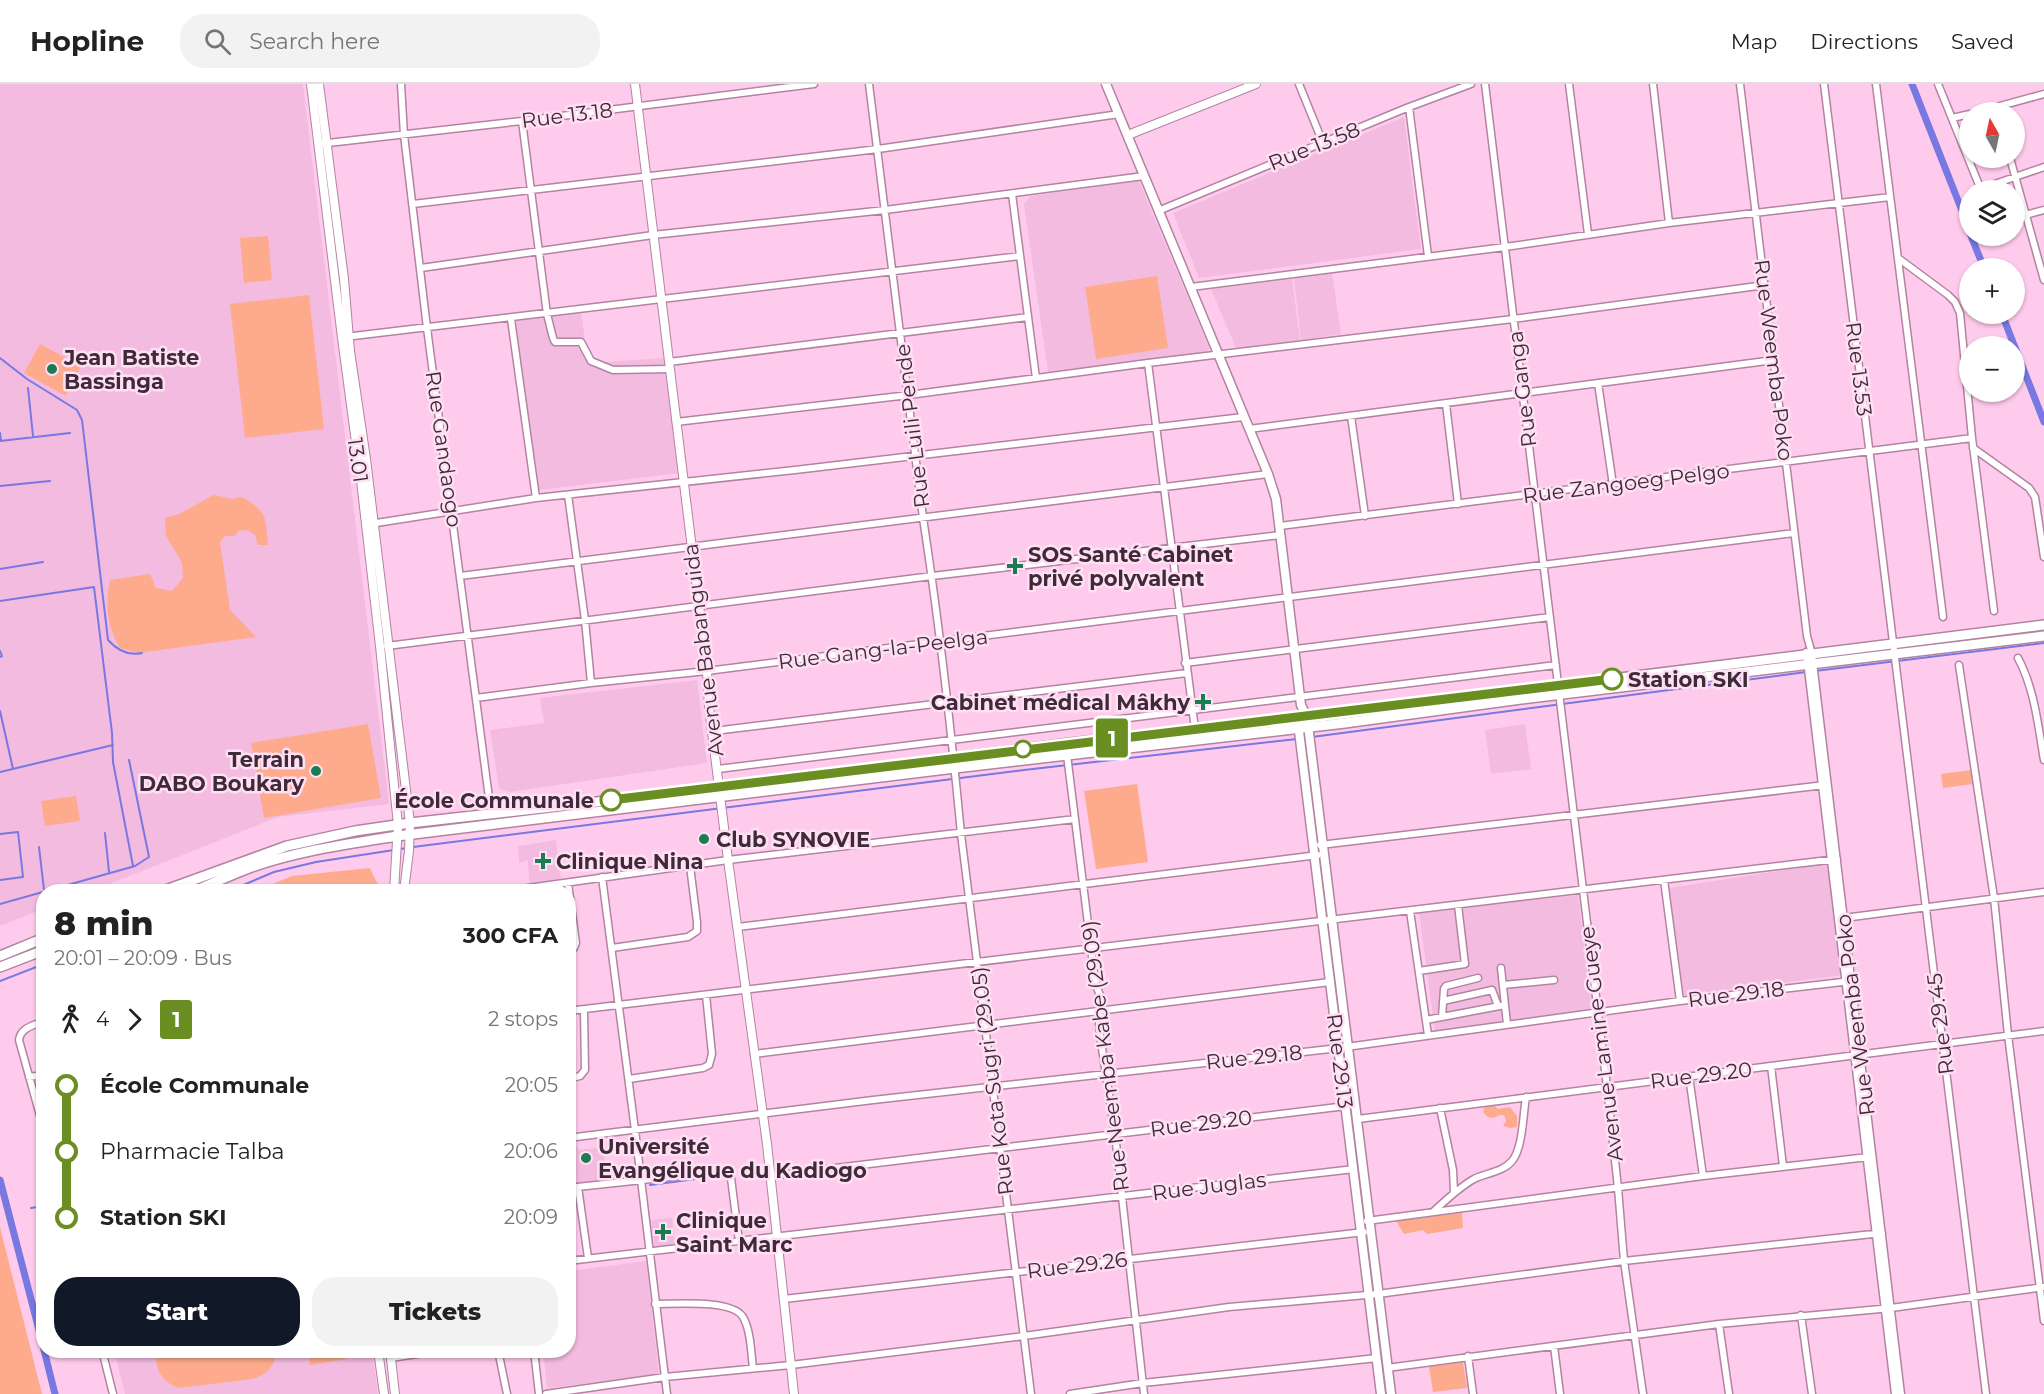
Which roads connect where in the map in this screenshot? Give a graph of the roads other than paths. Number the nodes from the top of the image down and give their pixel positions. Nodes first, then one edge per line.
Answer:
1 (311, 84) edge
2 (319, 84) edge
3 (400, 84) edge
4 (634, 84) edge
5 (814, 84) edge
6 (869, 84) edge
7 (1107, 84) edge
8 (1256, 84) edge
9 (1299, 84) edge
10 (1471, 84) edge
11 (1485, 84) edge
12 (1569, 84) edge
13 (1653, 84) edge
14 (1740, 84) edge
15 (1824, 84) edge
16 (1876, 84) edge
17 (1938, 84) edge
18 (2044, 94) edge
19 (2022, 102) edge
20 (637, 107) junction
21 (1409, 107) junction
22 (1119, 114) junction
23 (1959, 116) edge
24 (1952, 118) junction
25 (522, 121) junction
26 (404, 135) junction
27 (1128, 135) junction
28 (323, 143) junction
29 (1323, 143) junction
30 (878, 149) junction
31 (2044, 167) edge
32 (2012, 168) edge
33 (1144, 176) junction
34 (2014, 176) junction
35 (646, 177) junction
36 (532, 190) junction
37 (1012, 194) junction
38 (1890, 197) junction
39 (1837, 202) junction
40 (413, 204) junction
41 (885, 210) junction
42 (2044, 210) edge
43 (1158, 211) junction
44 (1755, 212) junction
45 (2026, 215) junction
46 (1669, 223) junction
47 (1587, 234) junction
48 (653, 235) junction
49 (1505, 247) junction
50 (539, 251) junction
51 (1428, 255) junction
52 (1020, 256) junction
53 (1898, 258) junction
54 (421, 268) junction
55 (893, 271) junction
56 (2044, 280) edge
57 (1765, 285) junction
58 (1191, 287) junction
59 (660, 299) junction
60 (547, 314) junction
61 (1028, 317) junction
62 (510, 319) junction
63 (1514, 319) junction
64 (427, 328) junction
65 (901, 334) junction
66 (345, 337) junction
67 (1219, 355) junction
68 (1774, 360) junction
69 (1148, 363) junction
70 (669, 366) junction
71 (1036, 378) junction
72 (1598, 383) junction
73 (1522, 392) junction
74 (909, 395) junction
75 (1446, 404) junction
76 (1351, 416) junction
77 (1244, 417) junction
78 (676, 422) junction
79 (1157, 426) junction
80 (1249, 429) junction
81 (1972, 438) junction
82 (1921, 446) junction
83 (1973, 448) junction
84 (1869, 452) junction
85 (916, 456) junction
86 (1787, 463) junction
87 (1268, 474) junction
88 (683, 483) junction
89 (1613, 485) junction
90 (1165, 488) junction
91 (1535, 494) junction
92 (568, 495) junction
93 (536, 498) junction
94 (1458, 504) junction
95 (453, 510) junction
96 (1365, 516) junction
97 (923, 518) junction
98 (370, 524) junction
99 (1281, 531) junction
100 (1794, 533) junction
101 (691, 548) junction
102 (1172, 549) junction
103 (2044, 557) edge
104 (576, 560) junction
105 (1543, 564) junction
106 (460, 576) junction
107 (932, 576) junction
108 (1289, 597) junction
109 (699, 606) junction
110 (1178, 611) junction
111 (1994, 611) dead end
112 (1550, 617) junction
113 (1943, 617) dead end
114 (585, 620) junction
115 (2044, 625) edge
116 (468, 635) junction
117 (2044, 636) edge
118 (940, 642) junction
119 (384, 646) junction
120 (1294, 649) junction
121 (1893, 649) junction
122 (2018, 658) dead end
123 (1809, 659) junction
124 (1185, 663) junction
125 (1556, 665) junction
126 (1959, 666) dead end
127 (707, 671) junction
128 (1187, 673) junction
129 (591, 683) junction
130 (1558, 690) junction
131 (476, 698) junction
132 (1301, 701) junction
133 (947, 704) junction
134 (1192, 711) junction
135 (1302, 717) junction
136 (2041, 717) edge
137 (1303, 727) junction
138 (1195, 729) junction
139 (714, 731) junction
140 (952, 741) junction
141 (1067, 755) junction
142 (954, 757) junction
143 (2044, 760) edge
144 (955, 768) junction
145 (718, 769) junction
146 (1825, 785) junction
147 (720, 787) junction
148 (721, 798) junction
149 (491, 813) junction
150 (1574, 814) junction
151 (1075, 819) junction
152 (410, 823) junction
153 (398, 825) junction
154 (411, 834) junction
155 (961, 834) junction
156 (397, 836) junction
157 (1319, 850) junction
158 (1834, 859) junction
159 (728, 860) junction
160 (690, 866) junction
161 (602, 877) junction
162 (1664, 880) junction
163 (568, 883) joint
164 (182, 884) edge
165 (211, 884) edge
166 (394, 884) edge
167 (405, 884) edge
168 (560, 884) edge
169 (1084, 884) junction
170 (1583, 889) junction
171 (2044, 892) edge
172 (970, 897) junction
173 (1994, 898) junction
174 (1458, 905) junction
175 (1926, 907) junction
176 (1410, 911) junction
177 (1844, 918) junction
178 (1328, 921) junction
179 (738, 927) junction
180 (36, 941) edge
181 (612, 948) junction
182 (1092, 948) junction
183 (36, 953) edge
184 (0, 956) edge
185 (978, 962) junction
186 (0, 967) edge
187 (1501, 969) dead end
188 (1419, 971) junction
189 (1478, 978) dead end
190 (1554, 980) dead end
191 (1848, 981) junction
192 (1330, 982) junction
193 (1503, 985) junction
194 (745, 990) junction
195 (706, 995) junction
196 (1443, 1001) junction
197 (1680, 1001) junction
198 (619, 1004) junction
199 (1501, 1006) junction
200 (576, 1010) edge
201 (584, 1010) junction
202 (1102, 1011) junction
203 (1598, 1012) junction
204 (1442, 1017) junction
205 (1426, 1020) junction
206 (1507, 1024) junction
207 (36, 1025) edge
208 (985, 1026) junction
209 (2044, 1030) edge
210 (1428, 1035) junction
211 (2008, 1035) junction
212 (1942, 1044) junction
213 (1343, 1047) junction
214 (754, 1054) junction
215 (1857, 1054) junction
216 (1771, 1066) junction
217 (1106, 1073) junction
218 (36, 1076) edge
219 (1689, 1076) junction
220 (30, 1077) junction
221 (576, 1078) edge
222 (629, 1079) junction
223 (992, 1087) junction
224 (1607, 1087) junction
225 (1526, 1097) junction
226 (36, 1100) edge
227 (1346, 1106) junction
228 (1440, 1108) junction
229 (762, 1114) junction
230 (1358, 1119) junction
231 (635, 1130) junction
232 (1115, 1134) junction
233 (576, 1137) edge
234 (999, 1148) junction
235 (1869, 1157) junction
236 (1784, 1166) junction
237 (1354, 1169) junction
238 (770, 1176) junction
239 (1703, 1176) junction
240 (641, 1179) junction
241 (578, 1187) joint
242 (1618, 1188) junction
243 (1454, 1193) junction
244 (1122, 1196) junction
245 (1007, 1210) junction
246 (1433, 1212) junction
247 (1365, 1221) junction
248 (1366, 1231) junction
249 (1879, 1233) junction
250 (777, 1237) junction
251 (739, 1241) junction
252 (649, 1251) junction
253 (588, 1258) junction
254 (1128, 1259) junction
255 (576, 1260) edge
256 (1624, 1261) junction
257 (1016, 1272) junction
258 (2042, 1288) edge
259 (1378, 1294) junction
260 (1368, 1295) junction
261 (1973, 1296) junction
262 (784, 1299) junction
263 (656, 1304) junction
264 (1887, 1308) junction
265 (1802, 1315) junction
266 (1137, 1320) junction
267 (2044, 1321) edge
268 (1719, 1324) junction
269 (1635, 1335) junction
270 (1024, 1336) junction
271 (1554, 1346) junction
272 (1468, 1356) junction
273 (104, 1358) edge
274 (379, 1358) edge
275 (390, 1358) edge
276 (500, 1358) edge
277 (535, 1358) edge
278 (1377, 1358) junction
279 (791, 1365) junction
280 (753, 1368) junction
281 (1387, 1368) junction
282 (665, 1377) junction
283 (1143, 1383) junction
284 (113, 1394) edge
285 (384, 1394) edge
286 (395, 1394) edge
287 (507, 1394) edge
288 (539, 1394) edge
289 (546, 1394) edge
290 (667, 1394) edge
291 (794, 1394) edge
292 (1031, 1394) edge
293 (1070, 1394) edge
294 (1144, 1394) edge
295 (1381, 1394) edge
296 (1390, 1394) edge
297 (1473, 1394) edge
298 (1560, 1394) edge
299 (1643, 1394) edge
300 (1730, 1394) edge
301 (1812, 1394) edge
302 (1895, 1394) edge
303 (1901, 1394) edge
304 (1986, 1394) edge

1 - 28 street, 13.01
2 - 28 street, 13.01
3 - 26 street, Rue Gandaogo
4 - 20 street, Avenue Babanguida
5 - 20 street, Rue 13.18
6 - 30 street, Rue Luili Pende
7 - 22 main road
8 - 27 street
9 - 29 street
10 - 21 street, Rue 13.58
11 - 49 street, Rue Ganga
12 - 47 street
13 - 46 street
14 - 44 street, Rue Weemba Poko
15 - 39 street, Rue 13.53
16 - 38 street
17 - 24 street
18 - 19 street
20 - 25 street, Rue 13.18
20 - 35 street, Avenue Babanguida
21 - 29 street, Rue 13.58
21 - 51 street
22 - 27 main road
22 - 30 street
23 - 24 street
24 - 34 street
25 - 26 street, Rue 13.18
25 - 36 street
26 - 28 street, Rue 13.18
26 - 40 street, Rue Gandaogo
27 - 33 main road
28 - 66 street, 13.01
29 - 43 street, Rue 13.58
30 - 35 street
30 - 41 street, Rue Luili Pende
31 - 34 street
32 - 34 street
33 - 37 street
33 - 43 main road
34 - 45 street
35 - 36 street
35 - 48 street, Avenue Babanguida
36 - 40 street
36 - 50 street
37 - 41 street
37 - 52 street
38 - 39 street
38 - 53 street
39 - 44 street
39 - 84 street, Rue 13.53
40 - 54 street, Rue Gandaogo
41 - 48 street
41 - 55 street, Rue Luili Pende
42 - 45 street
43 - 58 main road
44 - 46 street
44 - 57 street, Rue Weemba Poko
45 - 56 street
46 - 47 street
47 - 49 street
48 - 50 street
48 - 59 street, Avenue Babanguida
49 - 51 street
49 - 63 street, Rue Ganga
50 - 54 street
50 - 60 street
51 - 58 street
52 - 55 street
52 - 61 street
53 - 81 street
53 - 82 street
54 - 64 street, Rue Gandaogo
55 - 59 street
55 - 65 street, Rue Luili Pende
57 - 63 street
57 - 68 street, Rue Weemba Poko
58 - 67 main road
59 - 60 street
59 - 70 street, Avenue Babanguida
60 - 62 street
60 - 70 street
61 - 65 street
61 - 71 street
62 - 64 street
62 - 93 street
63 - 67 street
63 - 73 street, Rue Ganga
64 - 66 street
64 - 95 street, Rue Gandaogo
65 - 70 street
65 - 74 street, Rue Luili Pende
66 - 98 street, 13.01
67 - 69 street
67 - 77 main road
68 - 72 street
68 - 86 street, Rue Weemba Poko
69 - 71 street
69 - 79 street
70 - 78 street, Avenue Babanguida
71 - 74 street
72 - 73 street
72 - 89 street
73 - 75 street
73 - 91 street, Rue Ganga
74 - 78 street
74 - 85 street, Rue Luili Pende
75 - 76 street
75 - 94 street
76 - 80 street
76 - 96 street
77 - 79 street
77 - 80 main road
78 - 88 street, Avenue Babanguida
79 - 85 street
79 - 90 street
80 - 87 main road
81 - 82 street, Rue Zangoeg Pelgo
81 - 83 street
82 - 84 street, Rue Zangoeg Pelgo
82 - 113 street
83 - 103 street
83 - 111 street
84 - 86 street, Rue Zangoeg Pelgo
84 - 121 street, Rue 13.53
85 - 88 street
85 - 97 street, Rue Luili Pende
86 - 89 street, Rue Zangoeg Pelgo
86 - 100 street, Rue Weemba Poko
87 - 90 street
87 - 99 main road
88 - 92 street
88 - 101 street, Avenue Babanguida
89 - 91 street, Rue Zangoeg Pelgo
90 - 97 street
90 - 102 street
91 - 94 street, Rue Zangoeg Pelgo
91 - 105 street, Rue Ganga
92 - 93 street
92 - 104 street
93 - 95 street
94 - 96 street, Rue Zangoeg Pelgo
95 - 98 street
95 - 106 street, Rue Gandaogo
96 - 99 street, Rue Zangoeg Pelgo
97 - 101 street
97 - 107 street, Rue Luili Pende
98 - 119 street, 13.01
99 - 102 street, Rue Zangoeg Pelgo
99 - 108 main road
100 - 105 street, Rue Gang-la-Peelga
100 - 123 street, Rue Weemba Poko
101 - 104 street
101 - 109 street, Avenue Babanguida
102 - 107 street, Rue Zangoeg Pelgo
102 - 110 street
104 - 106 street
104 - 114 street
105 - 108 street, Rue Gang-la-Peelga
105 - 112 street, Rue Ganga
106 - 116 street, Rue Gandaogo
107 - 109 street, Rue Zangoeg Pelgo
107 - 118 street, Rue Luili Pende
108 - 110 street, Rue Gang-la-Peelga
108 - 120 main road
109 - 114 street, Rue Zangoeg Pelgo
109 - 127 street, Avenue Babanguida
110 - 118 street, Rue Gang-la-Peelga
110 - 124 street
112 - 120 street
112 - 125 street, Rue Ganga
114 - 116 street, Rue Zangoeg Pelgo
114 - 129 street
115 - 121 main road
116 - 119 street, Rue Zangoeg Pelgo
116 - 131 street, Rue Gandaogo
117 - 121 main road
118 - 127 street, Rue Gang-la-Peelga
118 - 133 street, Rue Luili Pende
119 - 152 street, 13.01
119 - 153 street, 13.01
120 - 124 street
120 - 132 main road
121 - 123 main road
121 - 175 street, Rue 29.45
122 - 136 street
123 - 130 main road
123 - 146 street, Rue Weemba Poko
124 - 128 street
125 - 130 street, Rue Ganga
125 - 132 street
126 - 173 street
127 - 129 street, Rue Gang-la-Peelga
127 - 139 street, Avenue Babanguida
128 - 133 street
128 - 134 street
129 - 131 street, Rue Gang-la-Peelga
130 - 135 main road
130 - 137 main road
130 - 150 street, Avenue Lamine Gueye
131 - 149 street, Rue Gandaogo
132 - 134 street
132 - 135 main road
133 - 139 street
133 - 140 street, Rue Luili Pende
134 - 138 street
134 - 140 street
135 - 137 main road
135 - 138 main road
136 - 143 street
137 - 141 main road
137 - 157 main road
138 - 142 main road
139 - 145 street, Avenue Babanguida
140 - 142 street, Rue Luili Pende
140 - 145 street
141 - 144 main road
141 - 151 street, Rue Neemba Kabe (29.09)
142 - 144 street, Rue Luili Pende
142 - 147 main road
144 - 148 main road
144 - 155 street, Rue Kota Sugri (29.05)
145 - 147 street, Avenue Babanguida
146 - 150 street
146 - 158 street, Rue Weemba Poko
147 - 148 street, Avenue Babanguida
147 - 149 main road
148 - 154 main road
148 - 159 street, Avenue Babanguida
149 - 152 main road
150 - 157 street
150 - 170 street, Avenue Lamine Gueye
151 - 155 street
151 - 169 street, Rue Neemba Kabe (29.09)
152 - 153 main road
152 - 154 street, 13.01
153 - 156 street, 13.01
153 - 164 main road
154 - 156 main road
154 - 167 street, 13.01
155 - 159 street
155 - 172 street, Rue Kota Sugri (29.05)
156 - 165 main road
156 - 166 street, 13.01
157 - 169 street
157 - 178 main road
158 - 162 street
158 - 177 street, Rue Weemba Poko
158 - 191 street, Rue Weemba Poko
159 - 160 street
159 - 179 street, Avenue Babanguida
160 - 161 street
160 - 181 street
161 - 163 street
161 - 181 street
162 - 170 street
162 - 197 street
163 - 168 street
169 - 172 street
169 - 182 street, Rue Neemba Kabe (29.09)
170 - 174 street
170 - 203 street, Avenue Lamine Gueye
171 - 173 street
172 - 179 street
172 - 185 street, Rue Kota Sugri (29.05)
173 - 175 street
173 - 211 street
174 - 176 street
174 - 188 street
175 - 177 street
175 - 212 street, Rue 29.45
176 - 178 street
176 - 188 street
177 - 191 street, Rue Weemba Poko
178 - 182 street
178 - 192 main road, Rue 29.13
178 - 213 main road
179 - 194 street, Avenue Babanguida
180 - 184 main road
181 - 198 street
182 - 185 street
182 - 202 street, Rue Neemba Kabe (29.09)
183 - 186 main road
185 - 194 street
185 - 208 street, Rue Kota Sugri (29.05)
187 - 193 street
188 - 205 street
189 - 196 street
190 - 193 street
191 - 197 street, Rue 29.18
191 - 215 street, Rue Weemba Poko
192 - 202 street
192 - 213 main road, Rue 29.13
193 - 199 street
194 - 195 street
194 - 214 street, Avenue Babanguida
195 - 198 street
195 - 222 street
196 - 199 street
196 - 204 street
197 - 203 street, Rue 29.18
198 - 201 street
198 - 222 street
199 - 204 street
199 - 206 street
200 - 201 street
201 - 221 street
202 - 208 street
202 - 217 street, Rue Neemba Kabe (29.09)
203 - 206 street, Rue 29.18
203 - 224 street, Avenue Lamine Gueye
204 - 205 street
205 - 210 street
206 - 210 street, Rue 29.18
207 - 220 street
208 - 214 street
208 - 223 street, Rue Kota Sugri (29.05)
209 - 211 street, Rue 29.20
210 - 213 street, Rue 29.18
211 - 212 street, Rue 29.20
211 - 258 street
212 - 215 street, Rue 29.20
212 - 261 street, Rue 29.45
213 - 217 street, Rue 29.18
213 - 227 main road, Rue 29.13
213 - 230 main road
214 - 229 street, Avenue Babanguida
215 - 216 street, Rue 29.20
215 - 235 street, Rue Weemba Poko
216 - 219 street, Rue 29.20
216 - 236 street
217 - 223 street, Rue 29.18
217 - 232 street, Rue Neemba Kabe (29.09)
218 - 220 street
219 - 224 street, Rue 29.20
219 - 239 street
220 - 226 street
222 - 231 street
223 - 229 street, Rue 29.18
223 - 234 street, Rue Kota Sugri (29.05)
224 - 225 street, Rue 29.20
224 - 242 street, Avenue Lamine Gueye
225 - 228 street, Rue 29.20
225 - 243 street
227 - 232 street, Rue 29.20
227 - 237 main road, Rue 29.13
228 - 230 street, Rue 29.20
228 - 243 street
229 - 231 street, Rue 29.18
229 - 238 street, Avenue Babanguida
230 - 247 main road
231 - 233 street, Rue 29.18
231 - 240 street
232 - 234 street, Rue 29.20
232 - 244 street, Rue Neemba Kabe (29.09)
234 - 238 street, Rue 29.20
234 - 245 street, Rue Kota Sugri (29.05)
235 - 236 street
235 - 249 street, Rue Weemba Poko
236 - 239 street
237 - 244 street, Rue Juglas
237 - 247 main road, Rue 29.13
238 - 250 street, Avenue Babanguida
239 - 242 street
240 - 241 street
240 - 251 street
240 - 252 street
241 - 253 street
242 - 246 street
242 - 256 street, Avenue Lamine Gueye
243 - 246 street
244 - 245 street, Rue Juglas
244 - 254 street, Rue Neemba Kabe (29.09)
245 - 250 street, Rue Juglas
245 - 257 street, Rue Kota Sugri (29.05)
246 - 247 street
247 - 248 main road
248 - 254 street, Rue 29.26
248 - 259 main road
248 - 260 main road
249 - 256 street
249 - 264 street, Rue Weemba Poko
250 - 251 street, Rue Juglas
250 - 262 street, Avenue Babanguida
251 - 252 street, Rue Juglas
252 - 253 street, Rue Juglas
252 - 263 street
253 - 255 street, Rue Juglas
254 - 257 street, Rue 29.26
254 - 266 street, Rue Neemba Kabe (29.09)
256 - 259 street
256 - 269 street, Avenue Lamine Gueye
257 - 262 street, Rue 29.26
257 - 270 street, Rue Kota Sugri (29.05)
258 - 261 street
258 - 267 street
259 - 260 street
259 - 281 main road
260 - 266 street
260 - 278 main road
261 - 264 street
261 - 304 street, Rue 29.45
262 - 279 street, Avenue Babanguida
263 - 280 street
263 - 282 street
264 - 265 street
264 - 302 street, Rue Weemba Poko
264 - 303 street, Rue Weemba Poko
265 - 268 street
265 - 301 street
266 - 270 street
266 - 283 street, Rue Neemba Kabe (29.09)
268 - 269 street
268 - 300 street
269 - 271 street
269 - 299 street, Avenue Lamine Gueye
270 - 279 street
270 - 292 street, Rue Kota Sugri (29.05)
271 - 272 street
271 - 298 street
272 - 281 street
272 - 297 street
273 - 284 street
274 - 285 street
275 - 286 street
276 - 287 street
277 - 288 street
278 - 283 street
278 - 295 main road
279 - 280 street
279 - 291 street, Avenue Babanguida
280 - 282 street
281 - 296 main road
282 - 289 street
282 - 290 street
283 - 293 street
283 - 294 street, Rue Neemba Kabe (29.09)

